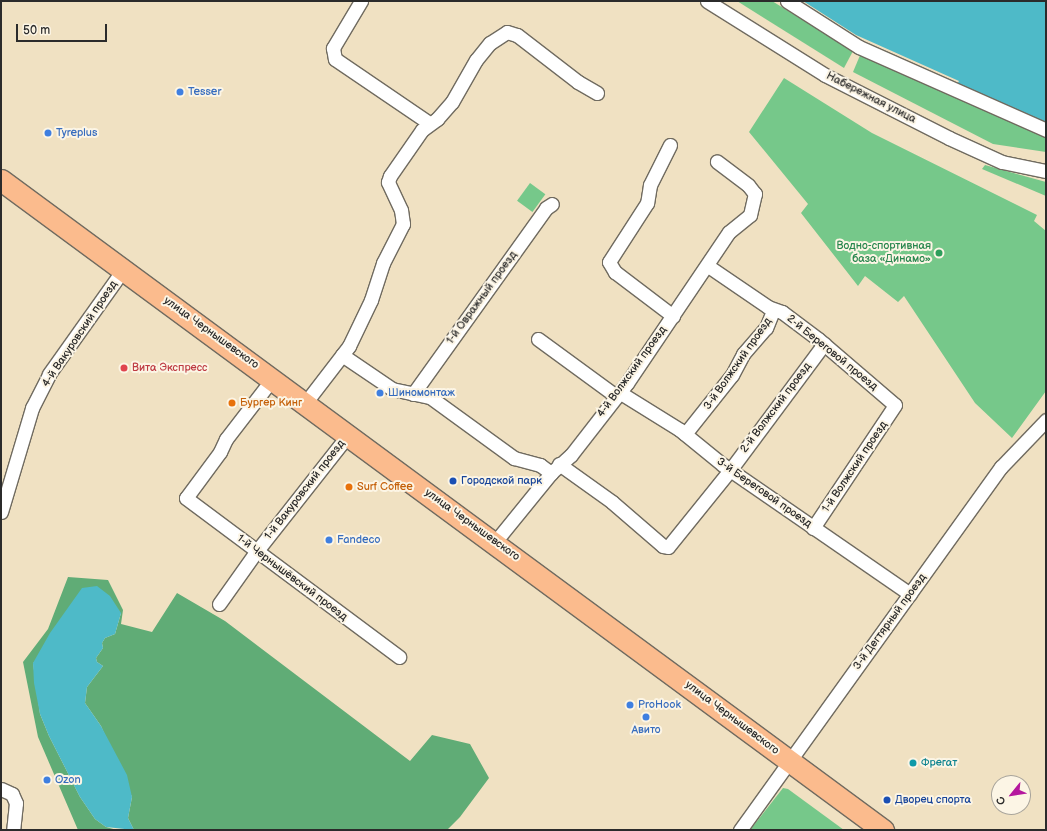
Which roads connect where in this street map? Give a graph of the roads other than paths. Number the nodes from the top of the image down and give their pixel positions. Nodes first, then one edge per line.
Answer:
1 (361, 1) edge
2 (707, 1) edge
3 (787, 1) edge
4 (597, 93) dead end
5 (429, 123) junction
6 (1046, 130) edge
7 (670, 145) dead end
8 (717, 162) dead end
9 (1046, 171) edge
10 (1, 180) edge
11 (552, 204) dead end
12 (708, 266) junction
13 (123, 270) junction
14 (773, 311) junction
15 (673, 316) junction
16 (538, 339) dead end
17 (824, 344) junction
18 (342, 355) junction
19 (273, 378) junction
20 (413, 394) junction
21 (617, 394) junction
22 (306, 402) junction
23 (894, 405) joint
24 (1046, 420) edge
25 (349, 434) junction
26 (685, 434) junction
27 (555, 468) junction
28 (731, 469) junction
29 (1, 512) edge
30 (813, 528) junction
31 (495, 542) junction
32 (256, 552) junction
33 (910, 594) junction
34 (219, 604) dead end
35 (399, 658) dead end
36 (790, 761) junction
37 (6, 792) edge
38 (13, 830) edge
39 (740, 830) edge
40 (883, 830) edge

1 - 5 street
2 - 9 street, Набережная улица
3 - 6 street
4 - 5 street
5 - 18 street
7 - 15 street
8 - 12 street, 4-й Волжский проезд
10 - 13 main road, улица Чернышевского
11 - 20 street, 1-й Овражный проезд
12 - 14 street, 2-й Береговой проезд
12 - 15 street, 4-й Волжский проезд
13 - 19 main road, улица Чернышевского
13 - 29 street, 4-й Вакуровский проезд
14 - 17 street, 2-й Береговой проезд
14 - 26 street, 3-й Волжский проезд
15 - 21 street, 4-й Волжский проезд
16 - 21 street, 3-й Береговой проезд
17 - 23 street, 2-й Береговой проезд
17 - 28 street, 2-й Волжский проезд
18 - 20 street
18 - 22 street
19 - 22 main road, улица Чернышевского
19 - 32 street, 1-й Чернышёвский проезд
20 - 27 street
21 - 26 street, 3-й Береговой проезд
21 - 27 street, 4-й Волжский проезд
22 - 25 main road, улица Чернышевского
23 - 30 street, 1-й Волжский проезд
24 - 33 street, 3-й Дегтярный проезд
25 - 31 main road, улица Чернышевского
25 - 32 street, 1-й Вакуровский проезд
26 - 28 street, 3-й Береговой проезд
27 - 28 street, 2-й Волжский проезд
27 - 31 street, 4-й Волжский проезд
28 - 30 street, 3-й Береговой проезд
30 - 33 street, 3-й Береговой проезд
31 - 36 main road, улица Чернышевского
32 - 34 street, 1-й Вакуровский проезд
32 - 35 street, 1-й Чернышёвский проезд
33 - 36 street, 3-й Дегтярный проезд
36 - 39 street, 3-й Дегтярный проезд
36 - 40 main road, улица Чернышевского
37 - 38 street

